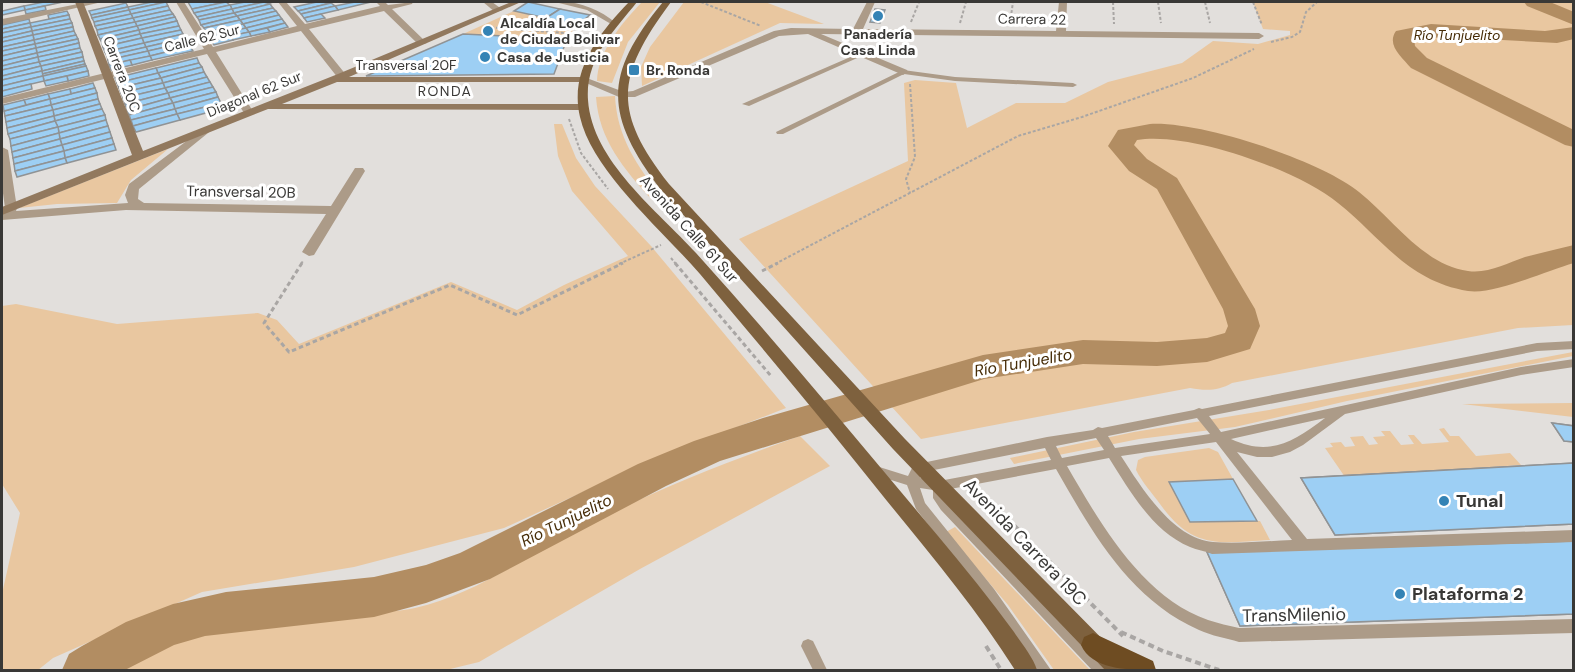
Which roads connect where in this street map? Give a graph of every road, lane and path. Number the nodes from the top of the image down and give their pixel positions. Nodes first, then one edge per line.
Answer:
1 (98, 2) edge
2 (180, 2) edge
3 (282, 2) edge
4 (409, 2) edge
5 (487, 2) edge
6 (517, 2) edge
7 (558, 2) edge
8 (598, 2) edge
9 (633, 2) edge
10 (667, 2) edge
11 (701, 2) edge
12 (871, 2) edge
13 (919, 2) edge
14 (966, 2) edge
15 (1013, 2) edge
16 (1063, 2) edge
17 (1113, 2) edge
18 (1158, 2) edge
19 (1205, 2) edge
20 (1253, 2) edge
21 (1317, 2) edge
22 (80, 3) edge
23 (383, 4) edge
24 (589, 8) junction
25 (498, 10) junction
26 (2, 22) edge
27 (614, 23) junction
28 (464, 26) junction
29 (303, 27) junction
30 (805, 30) junction
31 (857, 31) junction
32 (908, 31) junction
33 (958, 32) junction
34 (777, 33) junction
35 (1008, 33) junction
36 (1061, 33) junction
37 (1114, 34) junction
38 (1163, 34) junction
39 (1213, 35) junction
40 (603, 37) junction
41 (1261, 37) junction
42 (422, 43) junction
43 (1268, 43) dead end
44 (209, 51) junction
45 (862, 54) junction
46 (903, 72) junction
47 (108, 76) junction
48 (342, 76) junction
49 (331, 80) junction
50 (584, 80) junction
51 (1073, 85) dead end
52 (623, 95) junction
53 (2, 102) edge
54 (746, 104) dead end
55 (263, 107) junction
56 (583, 108) junction
57 (249, 113) junction
58 (204, 131) junction
59 (780, 132) dead end
60 (2, 150) edge
61 (139, 157) junction
62 (359, 171) dead end
63 (910, 193) junction
64 (146, 207) junction
65 (335, 210) junction
66 (5, 212) edge
67 (676, 238) junction
68 (309, 252) joint
69 (762, 271) dead end
70 (1574, 345) edge
71 (1574, 363) edge
72 (1343, 411) junction
73 (1199, 412) junction
74 (1098, 431) junction
75 (1219, 437) junction
76 (1047, 442) junction
77 (899, 444) joint
78 (1113, 453) junction
79 (1059, 463) junction
80 (868, 464) junction
81 (917, 475) junction
82 (939, 486) junction
83 (986, 496) dead end
84 (1574, 536) edge
85 (1304, 545) junction
86 (1574, 626) edge
87 (1118, 630) junction
88 (1093, 645) junction
89 (808, 646) dead end
90 (1134, 646) dead end
91 (820, 670) edge
92 (1027, 670) edge
93 (1044, 670) edge
94 (1102, 670) edge
95 (1119, 670) edge
96 (1144, 670) edge
97 (1219, 670) edge

1 - 22 street
2 - 44 street
3 - 29 street
4 - 23 street, Calle 62 Sur
5 - 25 street
6 - 25 street, Diagonal 62 Sur
7 - 24 lane
8 - 24 lane
9 - 27 main road, Avenida Calle 61 Sur
10 - 52 main road, Avenida Calle 61 Sur
11 - 34 path
12 - 31 street
13 - 32 path
14 - 33 path
15 - 35 path
16 - 36 street
17 - 37 path
18 - 38 path
19 - 39 path
20 - 41 path
21 - 43 path
22 - 26 street
22 - 47 street, Carrera 20C
23 - 29 street, Calle 62 Sur
23 - 42 street
24 - 27 lane
25 - 28 street, Diagonal 62 Sur
27 - 40 main road, Avenida Calle 61 Sur
28 - 40 path
28 - 42 street, Diagonal 62 Sur
29 - 44 street, Calle 62 Sur
29 - 48 street
30 - 31 street, Carrera 22
30 - 34 street, Carrera 22
30 - 45 street
31 - 32 street, Carrera 22
32 - 33 street, Carrera 22
33 - 35 street, Carrera 22
34 - 52 street, Carrera 22
35 - 36 street, Carrera 22
36 - 37 street, Carrera 22
37 - 38 street, Carrera 22
38 - 39 street, Carrera 22
39 - 41 street, Carrera 22
40 - 50 main road, Avenida Calle 61 Sur
41 - 63 path
42 - 48 street, Diagonal 62 Sur
44 - 47 street, Calle 62 Sur
44 - 57 street
45 - 46 street
45 - 54 lane
46 - 51 lane
46 - 59 lane
46 - 63 path
47 - 53 street, Calle 62 Sur
47 - 61 street, Carrera 20C
48 - 49 street, Diagonal 62 Sur
49 - 50 street, Transversal 20F
49 - 55 street, Diagonal 62 Sur
50 - 52 street, Transversal 20F
50 - 56 main road, Avenida Calle 61 Sur
52 - 77 main road, Avenida Calle 61 Sur
55 - 56 street
55 - 57 street, Diagonal 62 Sur
56 - 67 main road, Avenida Calle 61 Sur
57 - 58 street, Diagonal 62 Sur
58 - 61 street, Diagonal 62 Sur
58 - 64 street
60 - 66 street
61 - 66 street, Diagonal 62 Sur
62 - 65 street
63 - 69 path
64 - 65 street, Transversal 20B
64 - 66 street, Transversal 20B
65 - 68 street
67 - 68 path
67 - 80 main road, Avenida Calle 61 Sur
70 - 73 lane
71 - 72 lane
72 - 75 lane
72 - 75 lane
73 - 74 lane
73 - 75 lane
74 - 76 lane
74 - 78 lane
75 - 78 lane
75 - 85 lane
76 - 79 lane, TransMilenio
76 - 81 lane
77 - 81 main road, Avenida Carrera 19C
78 - 79 lane
78 - 85 lane
79 - 82 lane
79 - 86 lane, TransMilenio
80 - 81 lane
80 - 92 main road
81 - 82 main road, Avenida Carrera 19C
81 - 93 lane
82 - 88 main road, Avenida Carrera 19C
82 - 94 lane
83 - 87 path
84 - 85 lane
87 - 90 path
87 - 97 path
88 - 95 main road, Avenida Carrera 19C
88 - 96 highway
89 - 91 lane

